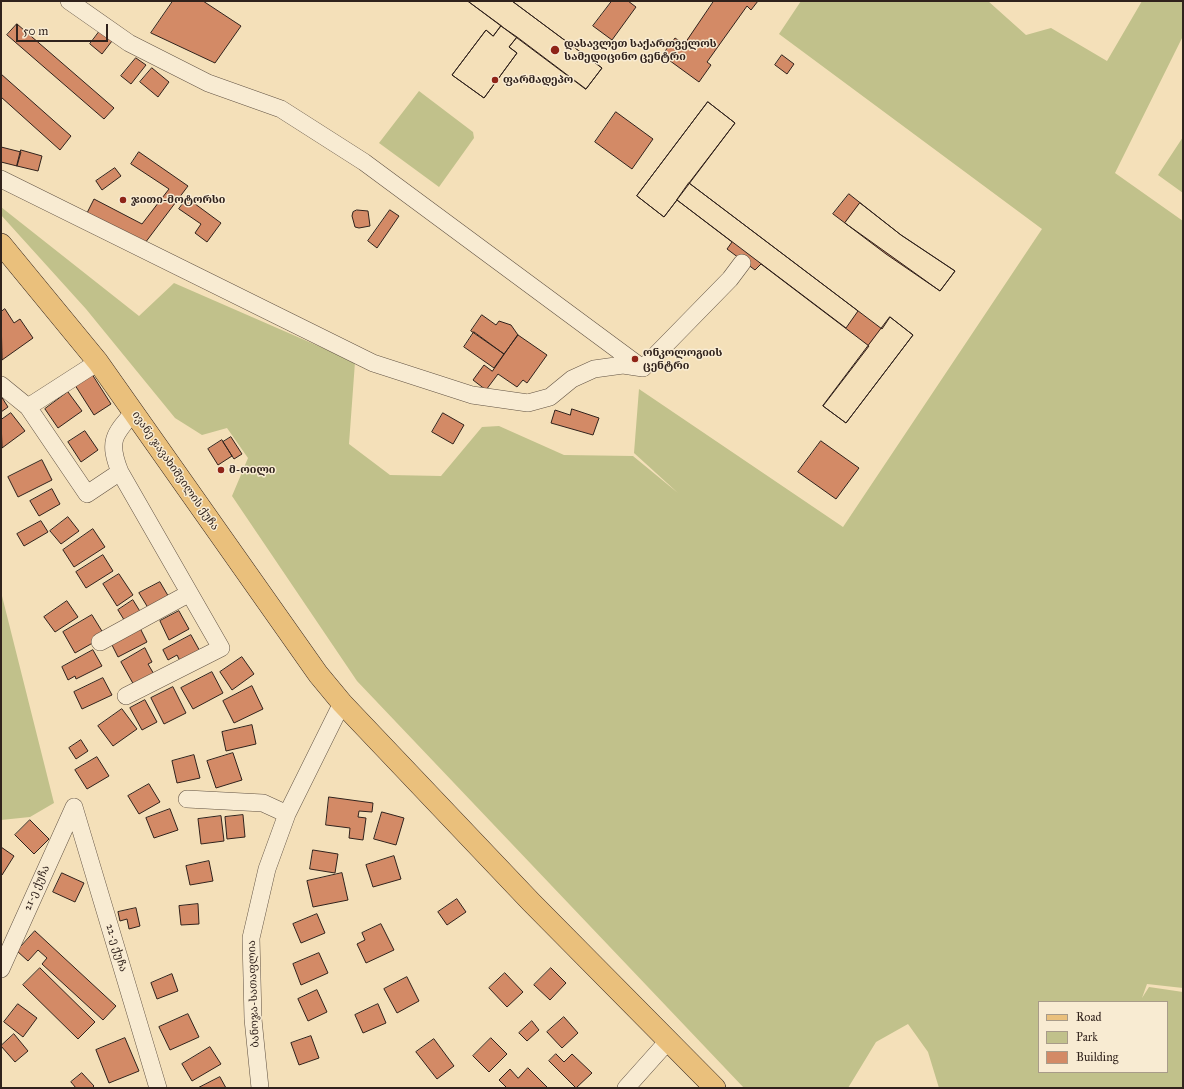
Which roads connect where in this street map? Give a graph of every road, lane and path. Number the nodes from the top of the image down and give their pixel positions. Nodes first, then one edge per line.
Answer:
1 (69, 1) edge
2 (1, 179) edge
3 (1, 244) edge
4 (742, 263) dead end
5 (98, 362) junction
6 (643, 368) junction
7 (1, 386) edge
8 (28, 407) junction
9 (134, 412) junction
10 (120, 472) junction
11 (188, 594) junction
12 (100, 642) dead end
13 (126, 696) dead end
14 (342, 703) junction
15 (187, 799) dead end
16 (74, 807) joint
17 (287, 814) junction
18 (1, 969) edge
19 (668, 1041) junction
20 (158, 1088) edge
21 (260, 1088) edge
22 (626, 1088) edge
23 (715, 1088) edge

1 - 6 street
2 - 6 street
3 - 5 main road, ივანე ჯავახიშვილის ქუჩა
4 - 6 street
5 - 8 street
5 - 9 main road, ივანე ჯავახიშვილის ქუჩა
7 - 8 street
8 - 10 street
9 - 10 street
9 - 14 main road, ივანე ჯავახიშვილის ქუჩა
10 - 11 street
11 - 12 street
11 - 13 street
14 - 17 street, ბანოჯა-სათაფლია
14 - 19 main road, ივანე ჯავახიშვილის ქუჩა
15 - 17 street
16 - 18 street, 21-ე ქუჩა
16 - 20 street, 22-ე ქუჩა
17 - 21 street, ბანოჯა-სათაფლია
19 - 22 street
19 - 23 main road, ივანე ჯავახიშვილის ქუჩა

